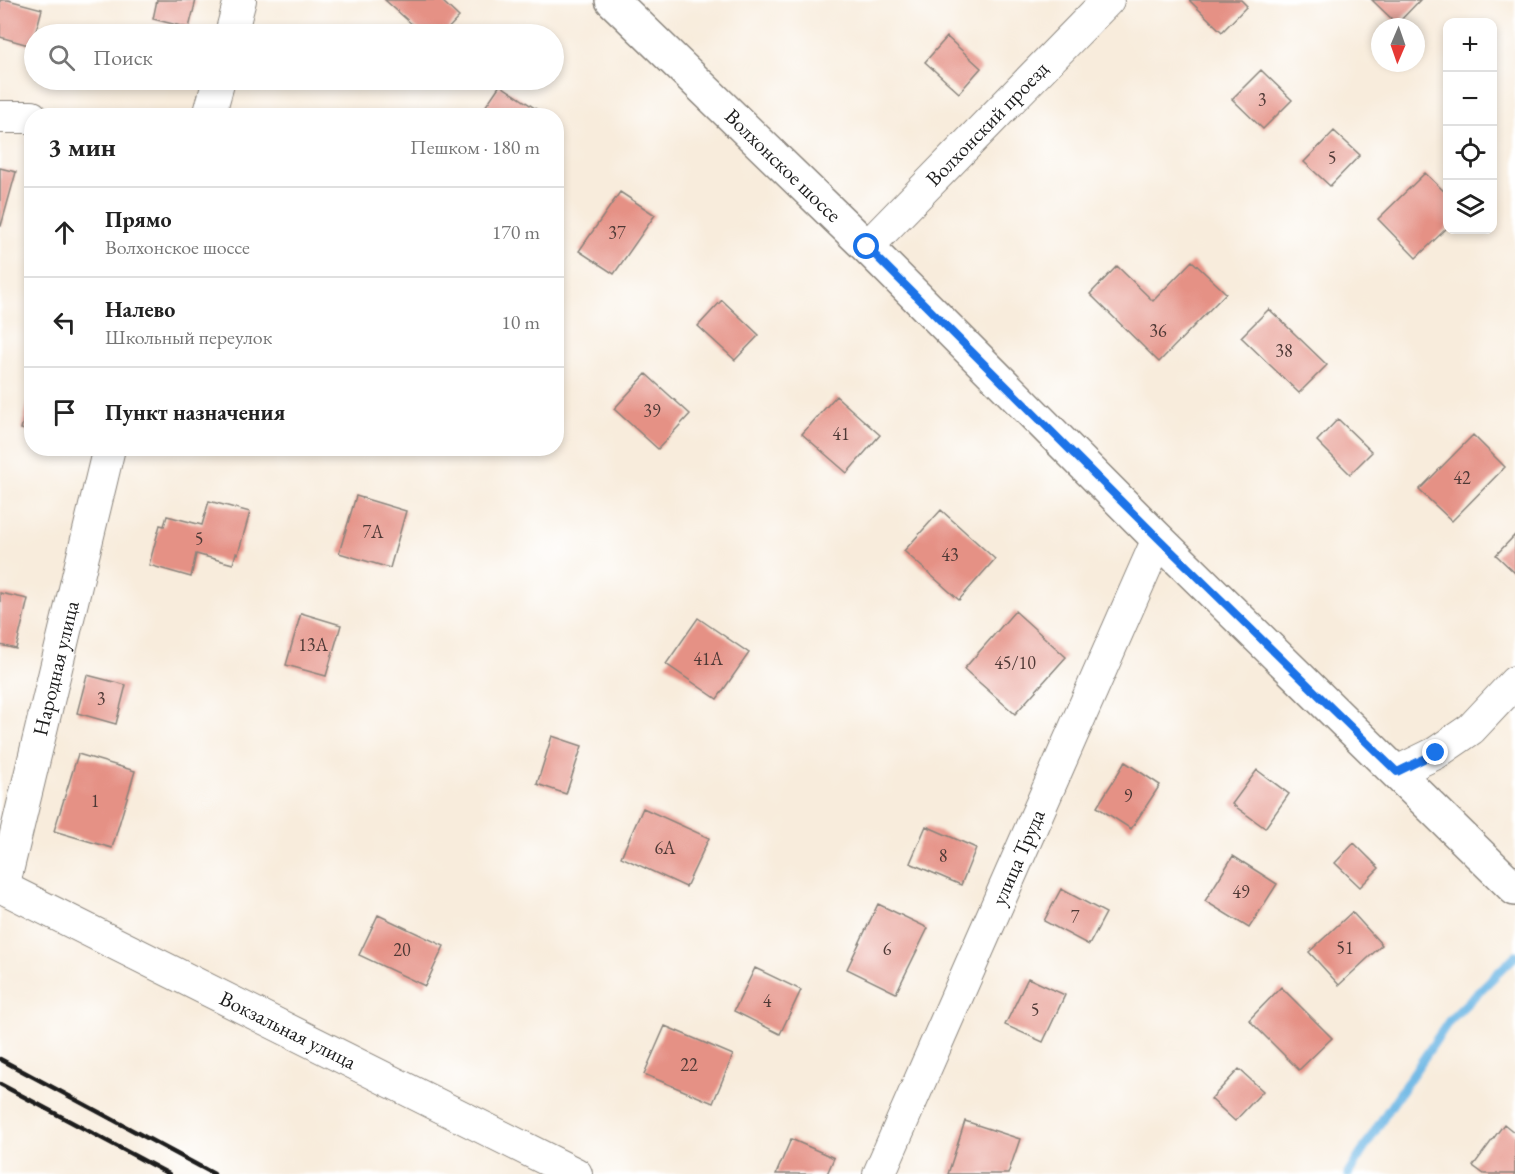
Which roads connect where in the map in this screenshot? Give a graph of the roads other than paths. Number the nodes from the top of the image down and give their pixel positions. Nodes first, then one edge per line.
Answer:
1 (240, 0) edge
2 (612, 0) edge
3 (1107, 0) edge
4 (234, 24) edge
5 (216, 90) edge
6 (211, 108) edge
7 (0, 117) edge
8 (24, 117) edge
9 (867, 247) junction
10 (107, 456) edge
11 (1158, 538) junction
12 (1515, 682) edge
13 (1397, 772) junction
14 (2, 887) edge
15 (1515, 889) edge
16 (576, 1174) edge
17 (879, 1174) edge

1 - 4 street
2 - 9 street, Волхонское шоссе
3 - 9 street, Волхонский проезд
5 - 6 street
7 - 8 street
9 - 11 street, Волхонское шоссе
10 - 14 street, Народная улица
11 - 13 street, Волхонское шоссе
11 - 17 street, улица Труда
12 - 13 street
13 - 15 street, Волхонское шоссе
14 - 16 street, Вокзальная улица

